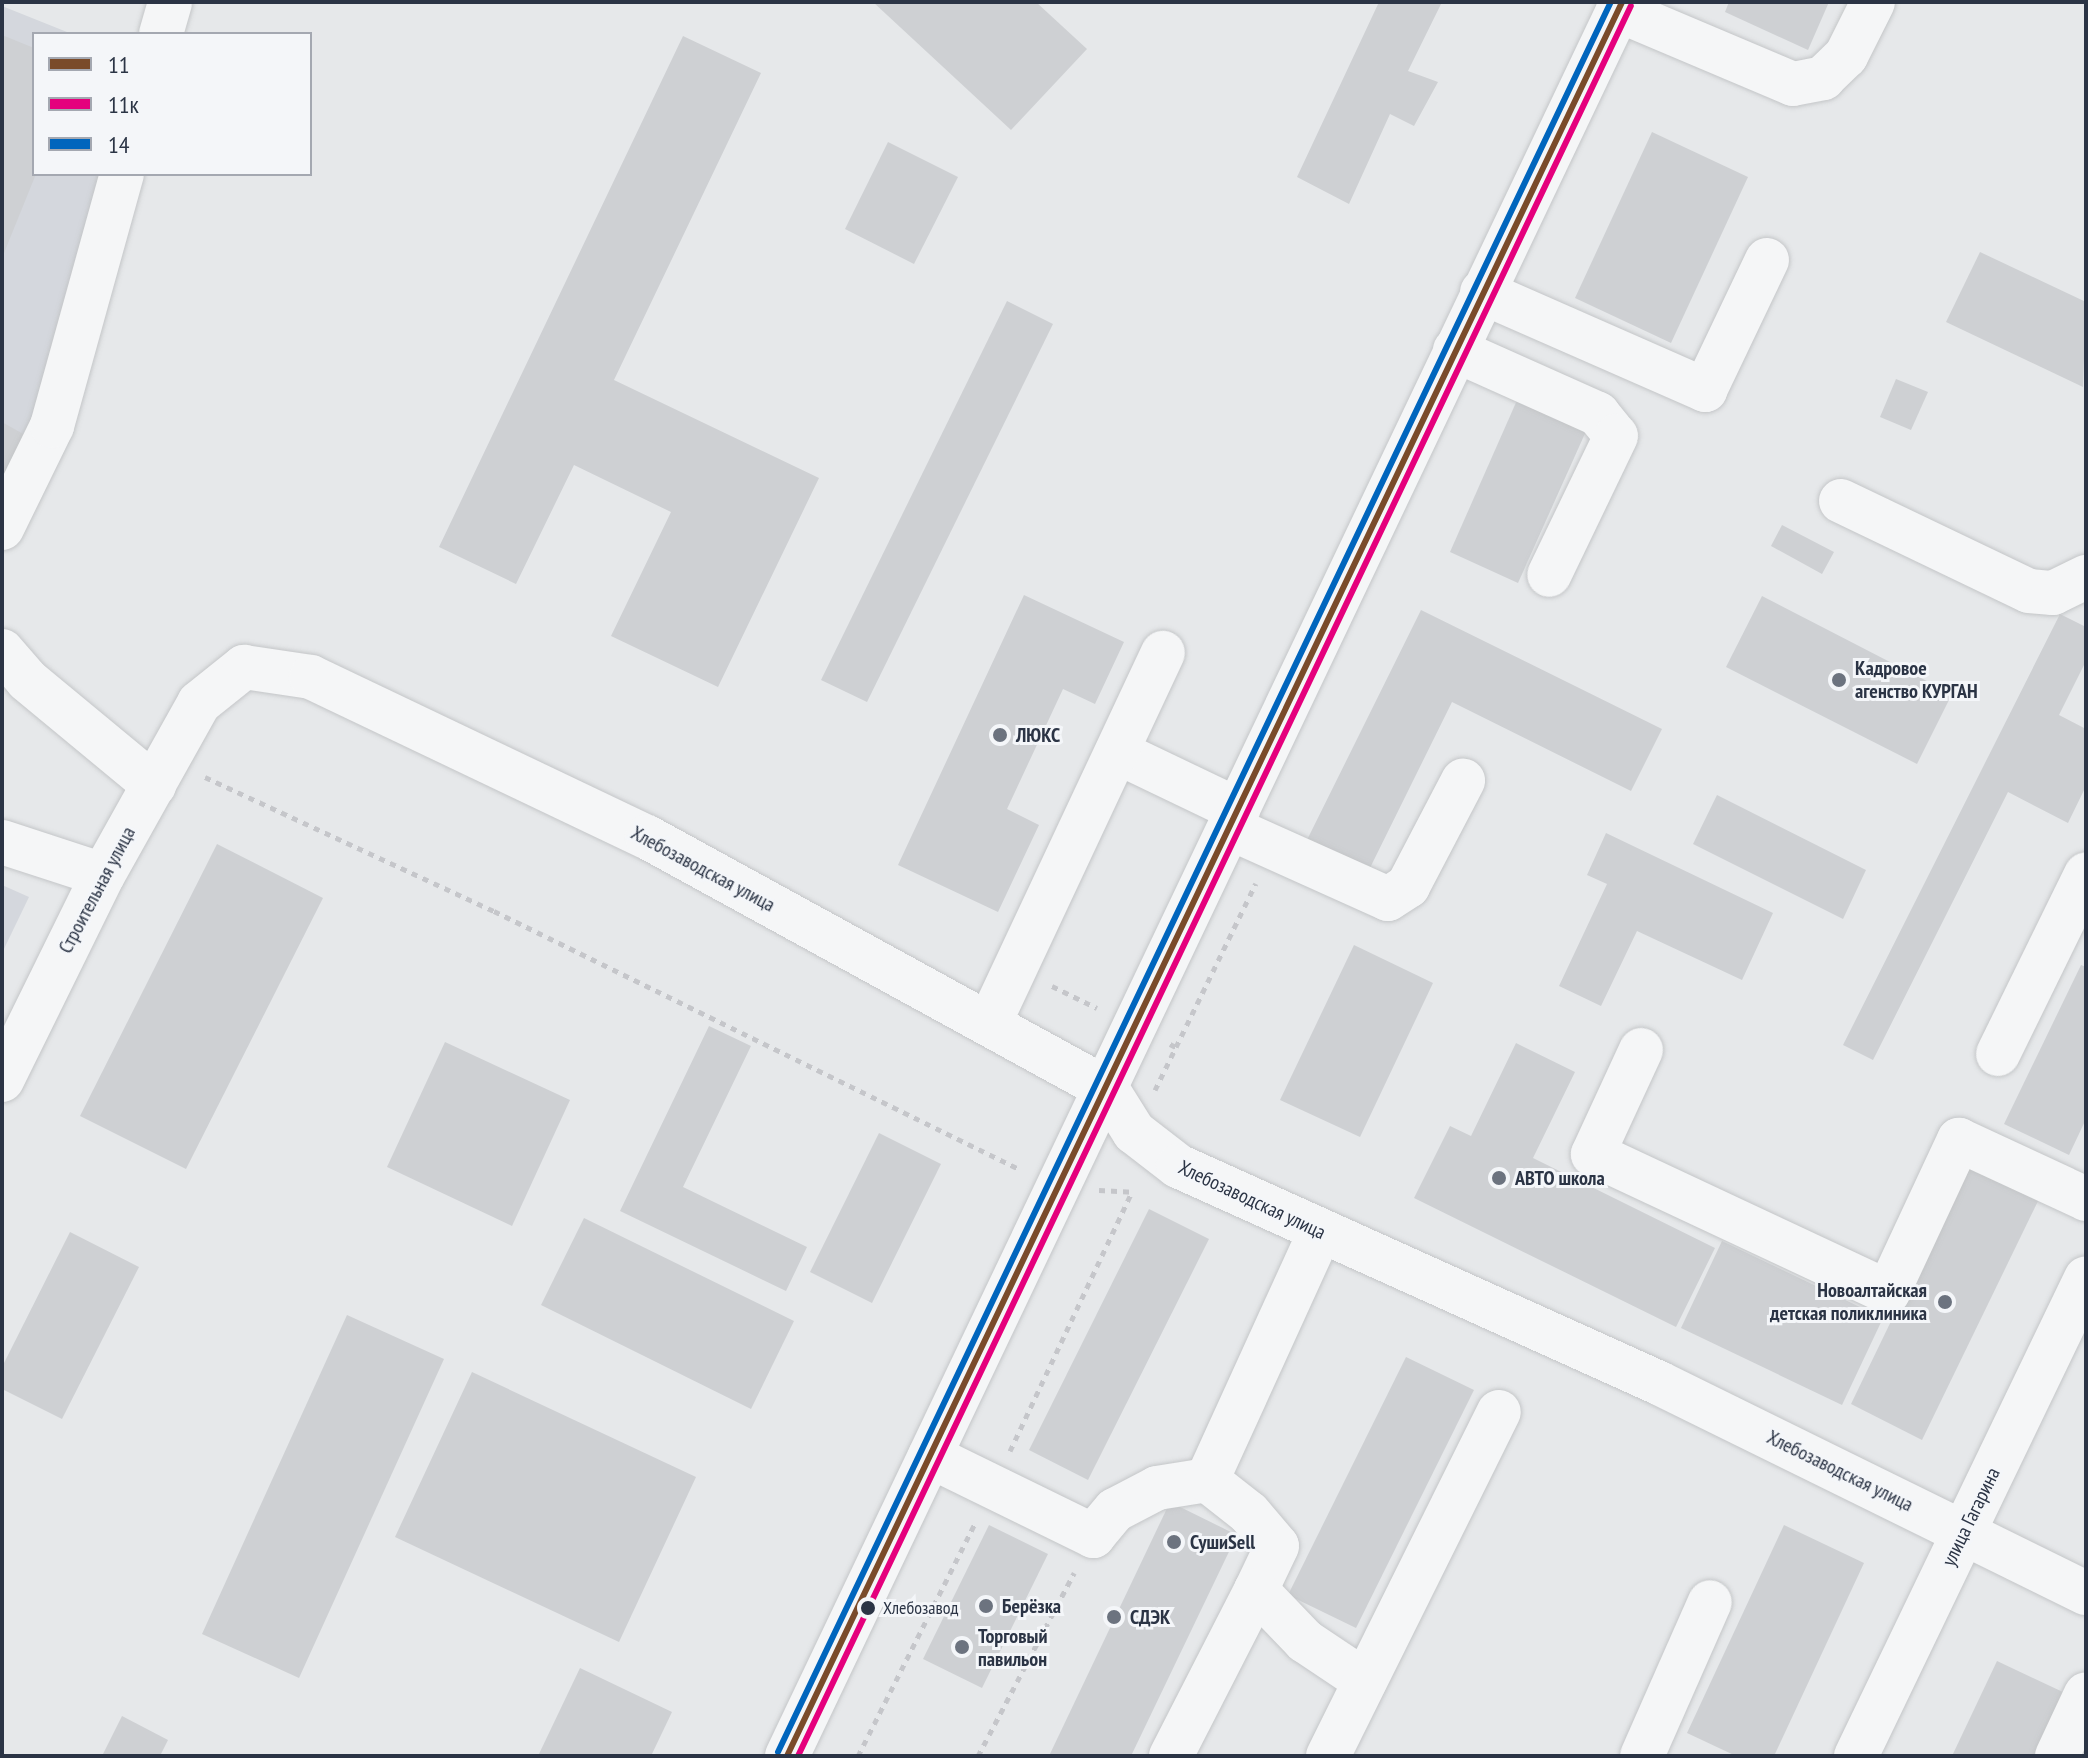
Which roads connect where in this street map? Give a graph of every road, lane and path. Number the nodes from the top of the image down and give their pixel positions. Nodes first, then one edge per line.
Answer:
1 (170, 2) edge
2 (1873, 2) edge
3 (1620, 6) edge
4 (162, 32) edge
5 (121, 176) edge
6 (1767, 260) dead end
7 (1482, 292) junction
8 (1455, 350) junction
9 (1841, 501) dead end
10 (2, 528) edge
11 (1549, 575) dead end
12 (2086, 577) edge
13 (2, 651) edge
14 (1163, 653) dead end
15 (199, 703) joint
16 (1117, 752) junction
17 (161, 772) junction
18 (1463, 781) dead end
19 (1234, 819) junction
20 (2, 842) edge
21 (103, 875) junction
22 (2081, 899) edge
23 (989, 1024) junction
24 (1641, 1050) dead end
25 (1998, 1054) dead end
26 (2, 1080) edge
27 (1107, 1089) junction
28 (1059, 1188) junction
29 (1132, 1192) dead end
30 (2086, 1199) edge
31 (1320, 1232) junction
32 (2086, 1278) edge
33 (1499, 1412) dead end
34 (930, 1456) junction
35 (1207, 1480) junction
36 (1964, 1531) junction
37 (1093, 1536) junction
38 (1256, 1590) junction
39 (2086, 1593) edge
40 (1710, 1602) dead end
41 (1365, 1681) junction
42 (2086, 1694) edge
43 (787, 1756) edge
44 (978, 1756) edge
45 (1171, 1756) edge
46 (1328, 1756) edge
47 (1642, 1756) edge
48 (1856, 1756) edge
49 (2057, 1756) edge

1 - 4 street
2 - 3 street
3 - 7 street
5 - 10 street
6 - 7 street
7 - 8 street
8 - 11 street
8 - 19 street
9 - 12 street
13 - 17 street
14 - 16 street
15 - 17 street, Строительная улица
15 - 23 street, Хлебозаводская улица
16 - 19 street
16 - 23 street
17 - 21 street, Строительная улица
17 - 28 path
18 - 19 street
19 - 27 street
20 - 21 street
21 - 26 street, Строительная улица
22 - 25 street
23 - 27 street, Хлебозаводская улица
24 - 30 street
27 - 28 street
27 - 31 street, Хлебозаводская улица
28 - 29 path
28 - 34 street
31 - 35 street
31 - 36 street, Хлебозаводская улица
32 - 36 street, улица Гагарина
33 - 41 street
34 - 37 street
34 - 43 street
35 - 37 street
35 - 38 street
36 - 39 street, Хлебозаводская улица
36 - 48 street, улица Гагарина
37 - 44 path
38 - 41 street
38 - 45 street
40 - 47 street
41 - 46 street
42 - 49 street

